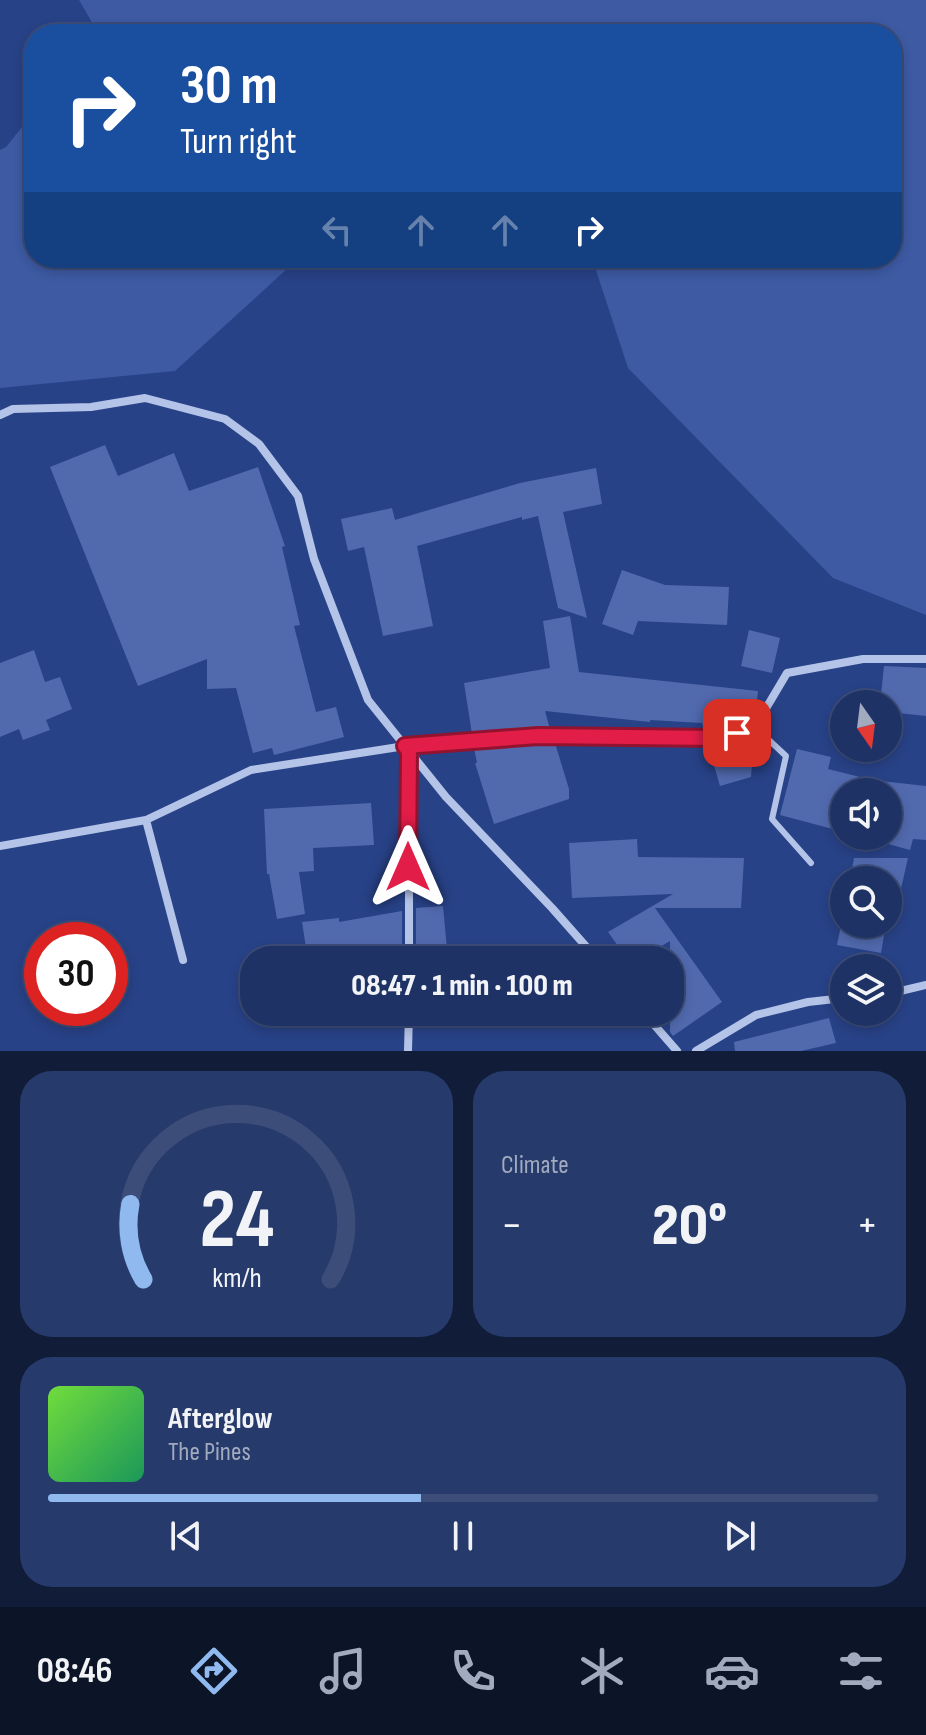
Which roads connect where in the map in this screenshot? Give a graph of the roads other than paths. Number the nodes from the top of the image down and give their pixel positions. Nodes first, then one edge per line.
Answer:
1 (0, 415) edge
2 (926, 659) edge
3 (755, 727) junction
4 (407, 749) junction
5 (146, 820) junction
6 (0, 846) edge
7 (811, 863) dead end
8 (409, 946) edge
9 (586, 946) edge
10 (183, 960) dead end
11 (926, 985) edge
12 (902, 991) edge
13 (830, 1000) edge
14 (409, 1026) edge
15 (655, 1026) edge
16 (408, 1051) edge
17 (677, 1051) edge
18 (696, 1051) edge

1 - 4 street
2 - 3 street
3 - 4 street
3 - 7 lane
4 - 5 street
4 - 8 street
4 - 9 street
5 - 6 street
5 - 10 street
11 - 12 street
13 - 18 street
14 - 16 street
15 - 17 street

